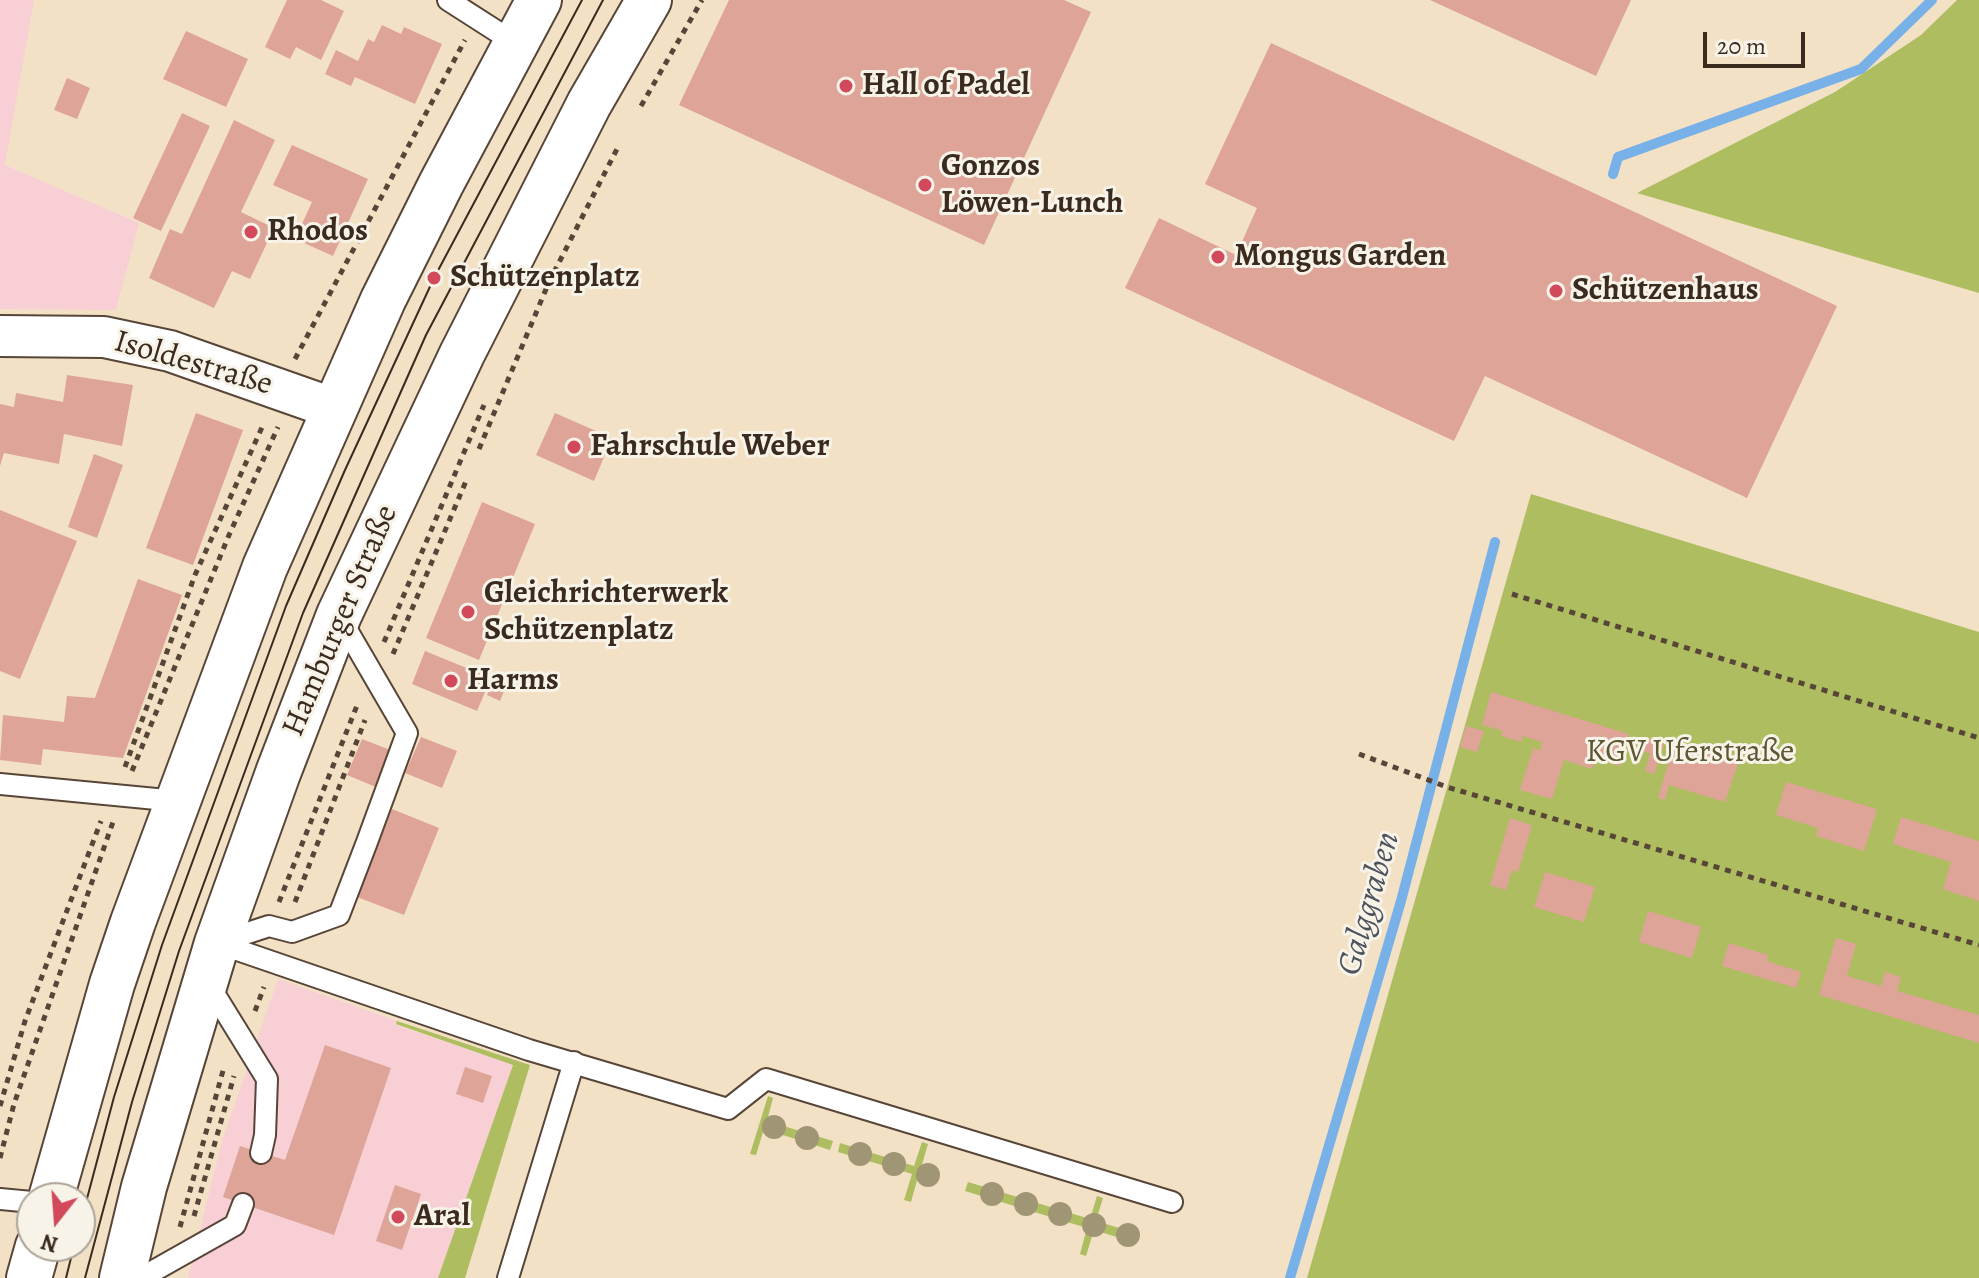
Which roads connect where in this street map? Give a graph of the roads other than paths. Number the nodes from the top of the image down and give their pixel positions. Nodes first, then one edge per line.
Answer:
1 (448, 0) edge
2 (539, 0) edge
3 (649, 0) edge
4 (515, 43) junction
5 (0, 336) edge
6 (335, 409) junction
7 (339, 615) junction
8 (0, 784) edge
9 (177, 801) junction
10 (211, 961) junction
11 (574, 1062) junction
12 (261, 1153) dead end
13 (56, 1182) edge
14 (1172, 1202) dead end
15 (243, 1204) dead end
16 (122, 1278) edge
17 (141, 1278) edge
18 (508, 1278) edge

1 - 4 lane
2 - 4 main road
3 - 7 main road, Hamburger Straße
4 - 6 main road
5 - 6 street, Isoldestraße
6 - 9 main road
7 - 10 main road, Hamburger Straße
7 - 10 lane
8 - 9 lane
9 - 13 main road
10 - 11 lane
10 - 12 lane
10 - 16 main road, Hamburger Straße
11 - 14 lane
11 - 18 lane
15 - 17 lane

